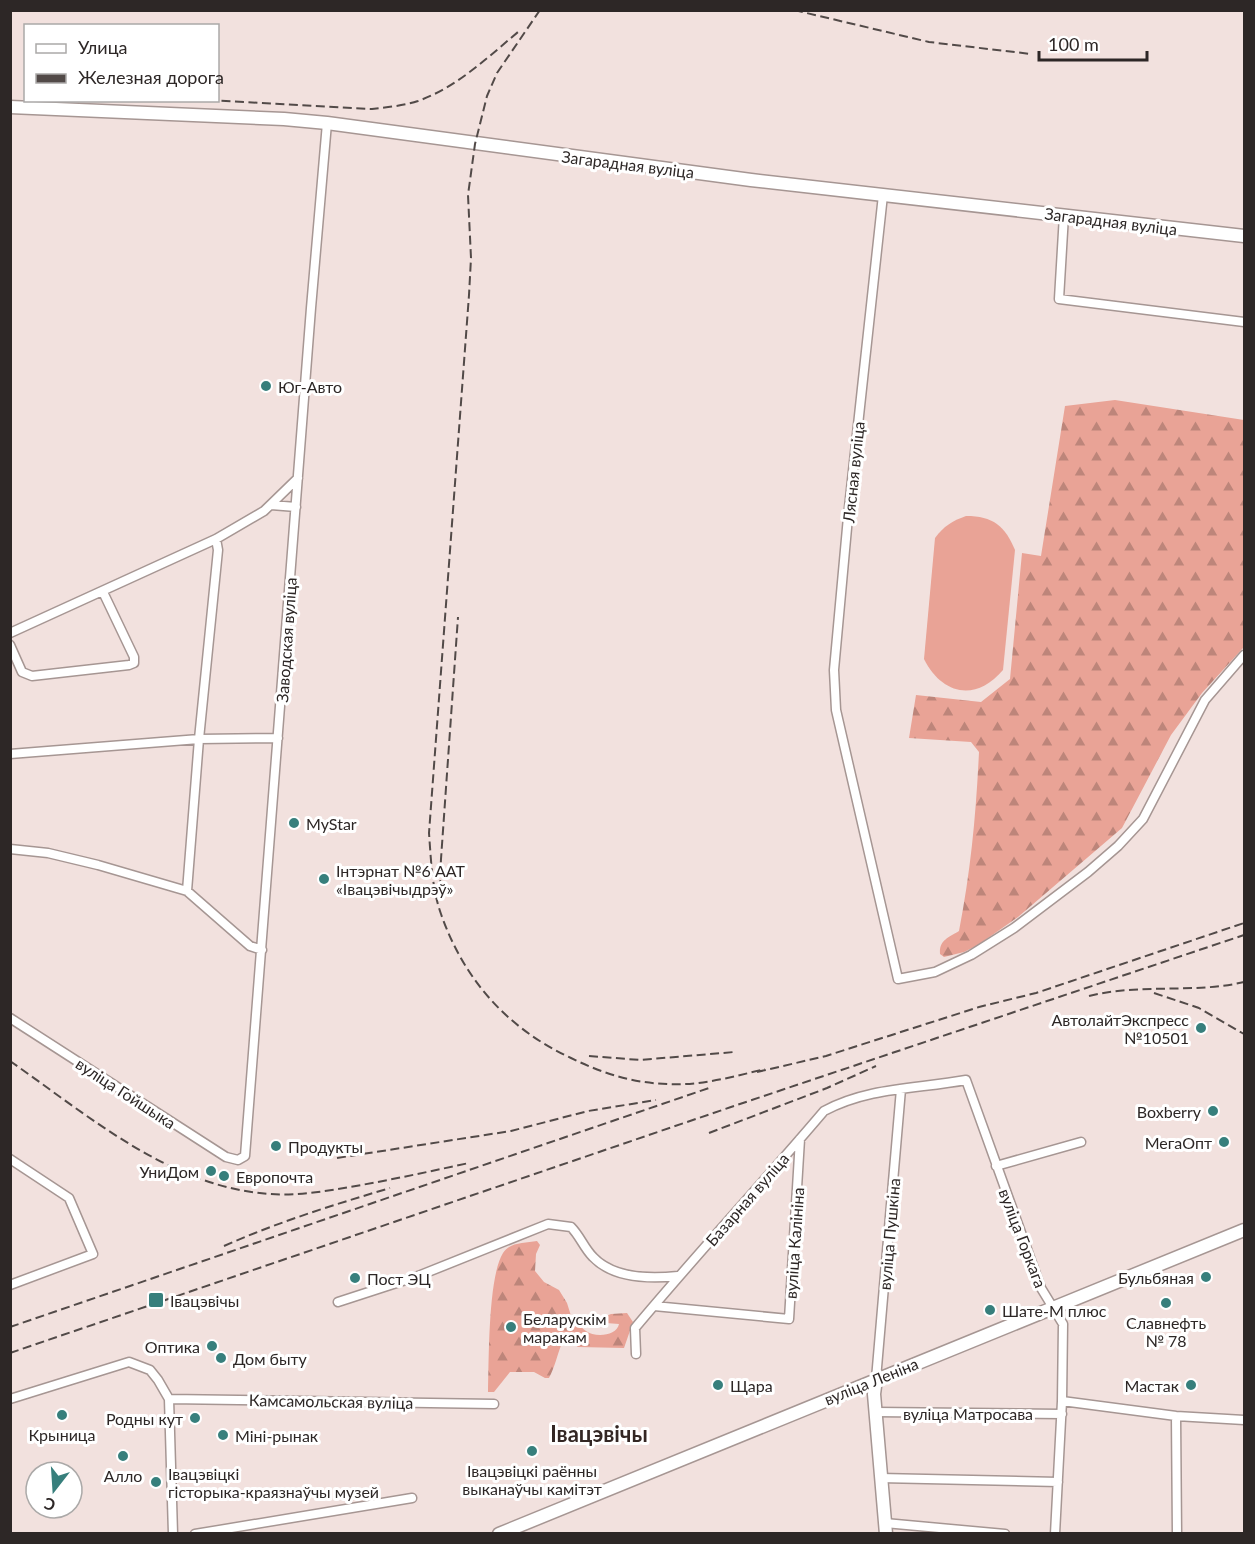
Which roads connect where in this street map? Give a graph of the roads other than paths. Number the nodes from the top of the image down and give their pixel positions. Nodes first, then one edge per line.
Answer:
1 (10, 107) edge
2 (327, 123) junction
3 (883, 195) junction
4 (1064, 215) junction
5 (1245, 236) edge
6 (1245, 321) edge
7 (299, 477) junction
8 (271, 505) junction
9 (296, 507) junction
10 (216, 539) junction
11 (103, 592) junction
12 (10, 633) edge
13 (10, 645) edge
14 (1245, 655) edge
15 (278, 738) junction
16 (199, 739) junction
17 (10, 754) edge
18 (10, 849) edge
19 (188, 891) junction
20 (262, 951) junction
21 (10, 1018) edge
22 (901, 1089) junction
23 (800, 1139) junction
24 (1081, 1142) dead end
25 (245, 1156) joint
26 (10, 1159) edge
27 (996, 1166) junction
28 (1245, 1230) edge
29 (678, 1276) junction
30 (10, 1285) edge
31 (338, 1302) dead end
32 (654, 1306) junction
33 (1053, 1307) junction
34 (636, 1354) dead end
35 (876, 1379) junction
36 (10, 1399) edge
37 (169, 1399) junction
38 (1062, 1401) junction
39 (494, 1404) dead end
40 (875, 1412) junction
41 (1062, 1413) junction
42 (1176, 1416) junction
43 (1245, 1420) edge
44 (880, 1478) junction
45 (1058, 1482) junction
46 (412, 1498) dead end
47 (886, 1528) edge
48 (173, 1533) edge
49 (195, 1533) edge
50 (499, 1533) edge
51 (1005, 1533) edge
52 (1055, 1533) edge
53 (1177, 1533) edge

1 - 2 main road, Загарадная вуліца
2 - 3 main road, Загарадная вуліца
2 - 7 street, Заводская вуліца
3 - 4 main road, Загарадная вуліца
3 - 14 street, Лясная вуліца
4 - 5 main road, Загарадная вуліца
4 - 6 street
7 - 8 street
7 - 9 street, Заводская вуліца
8 - 9 street
8 - 10 street
9 - 15 street, Заводская вуліца
10 - 11 street
10 - 16 street
11 - 12 street
11 - 13 street
15 - 16 street
15 - 20 street, Заводская вуліца
16 - 17 street
16 - 19 street
18 - 19 street
19 - 20 street
20 - 25 street, Заводская вуліца
21 - 25 street, вуліца Гойшыка
22 - 23 street, Базарная вуліца
22 - 27 street, Базарная вуліца
22 - 35 street, вуліца Пушкіна
23 - 29 street, Базарная вуліца
23 - 32 street, вуліца Калініна
24 - 27 street
26 - 30 street
27 - 33 street, вуліца Горкага
28 - 33 main road, вуліца Леніна
29 - 31 street
29 - 32 street, Базарная вуліца
32 - 34 street, Базарная вуліца
33 - 35 main road, вуліца Леніна
33 - 38 street, вуліца Горкага
35 - 40 main road
35 - 50 main road, вуліца Леніна
36 - 37 street
37 - 39 street, Камсамольская вуліца
37 - 48 street
38 - 41 street, вуліца Горкага
38 - 42 street
40 - 41 street, вуліца Матросава
40 - 44 main road
41 - 45 street, вуліца Горкага
42 - 43 street
42 - 53 street
44 - 45 street
44 - 47 main road
45 - 52 street, вуліца Горкага
46 - 49 street
47 - 51 street

